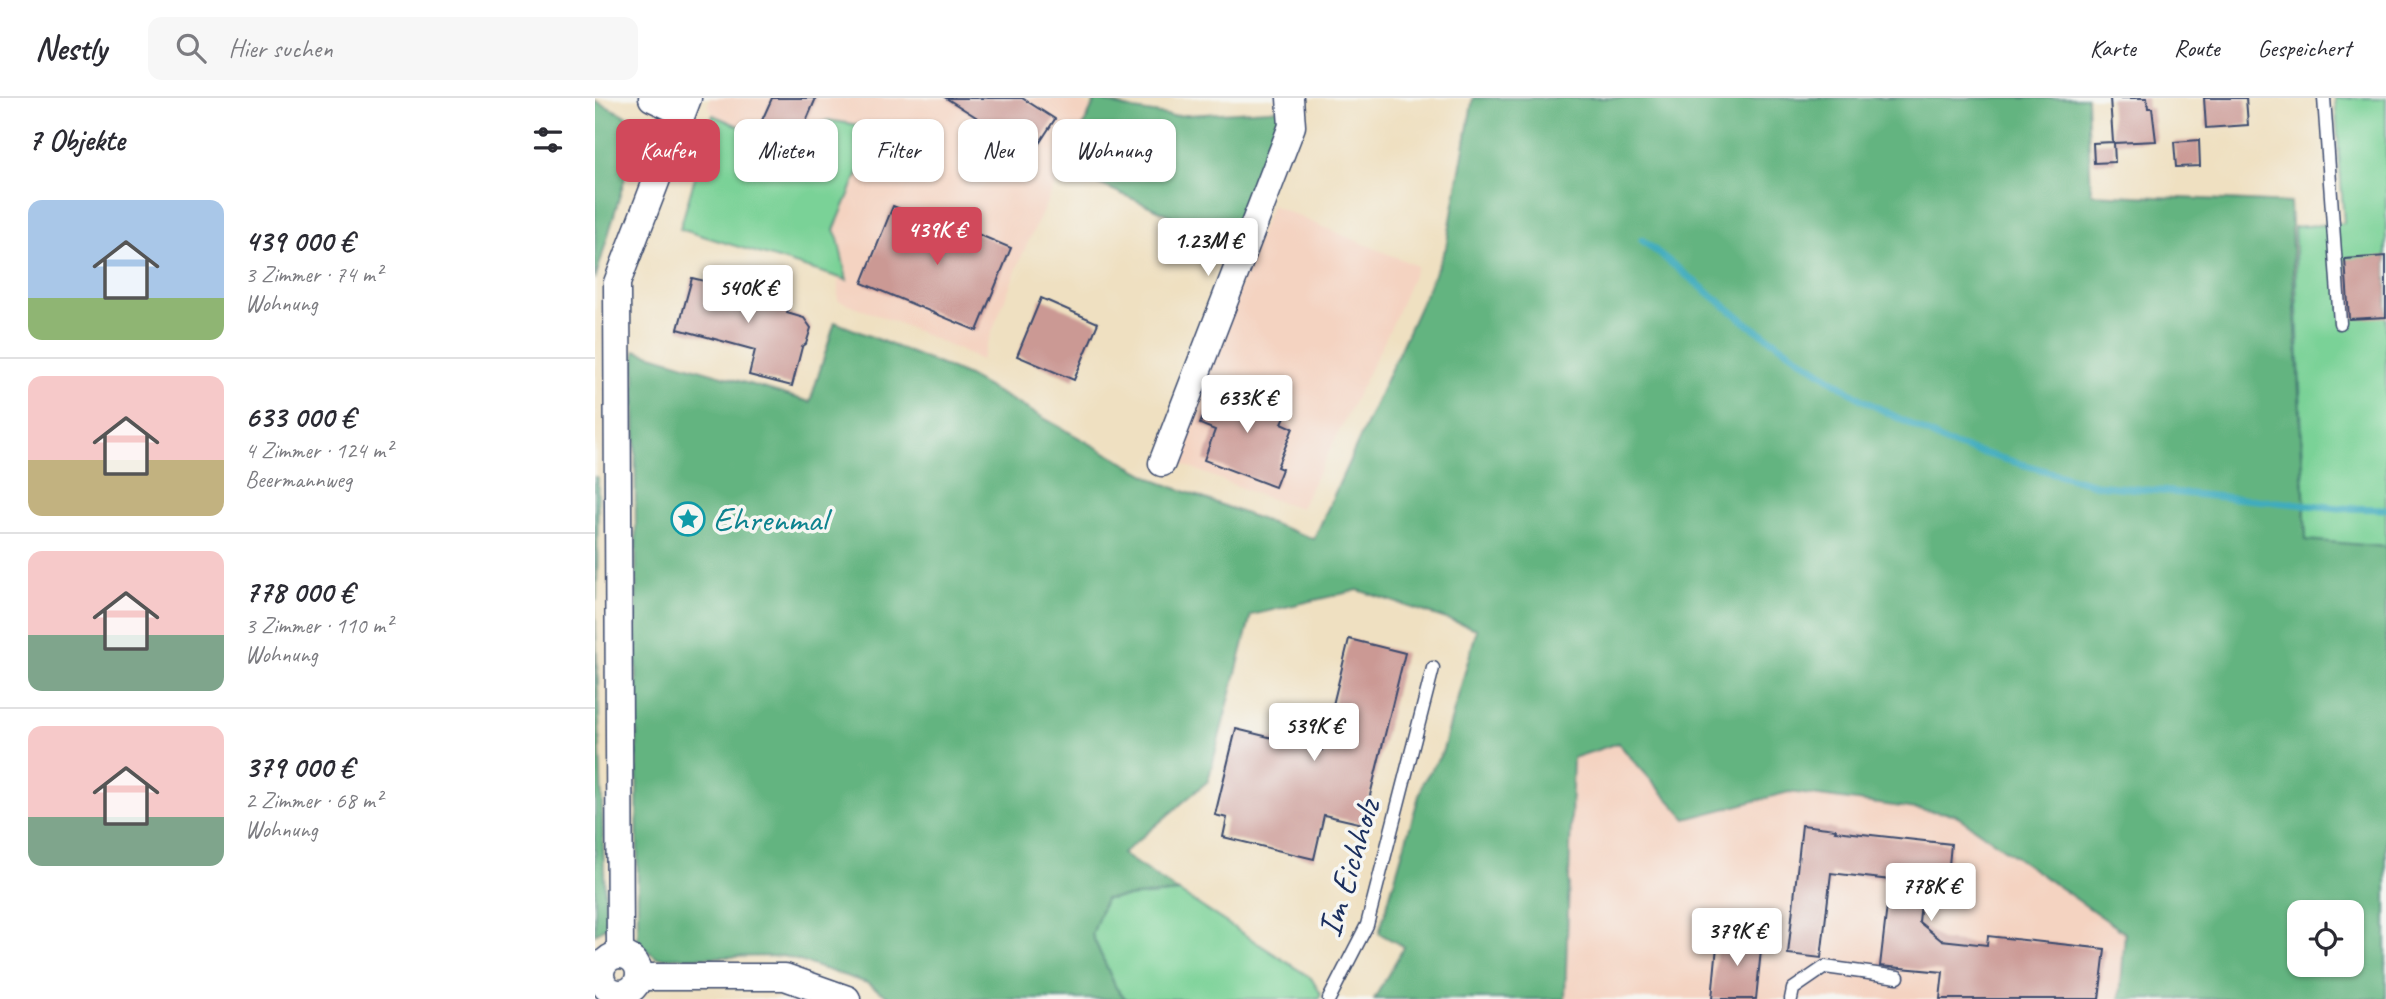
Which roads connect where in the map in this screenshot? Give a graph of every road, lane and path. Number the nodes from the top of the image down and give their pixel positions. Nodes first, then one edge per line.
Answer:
1 (652, 98) edge
2 (1290, 98) edge
3 (2324, 98) edge
4 (685, 105) edge
5 (2340, 323) dead end
6 (1162, 463) dead end
7 (1433, 668) dead end
8 (621, 955) junction
9 (639, 976) junction
10 (1898, 977) dead end
11 (605, 987) edge
12 (847, 999) edge
13 (1329, 999) edge
14 (1791, 999) edge

1 - 4 street
2 - 6 street
3 - 5 lane
4 - 8 street
7 - 13 lane, Im Eichholz
8 - 9 street
8 - 11 street
9 - 11 street
9 - 12 street
10 - 14 lane

